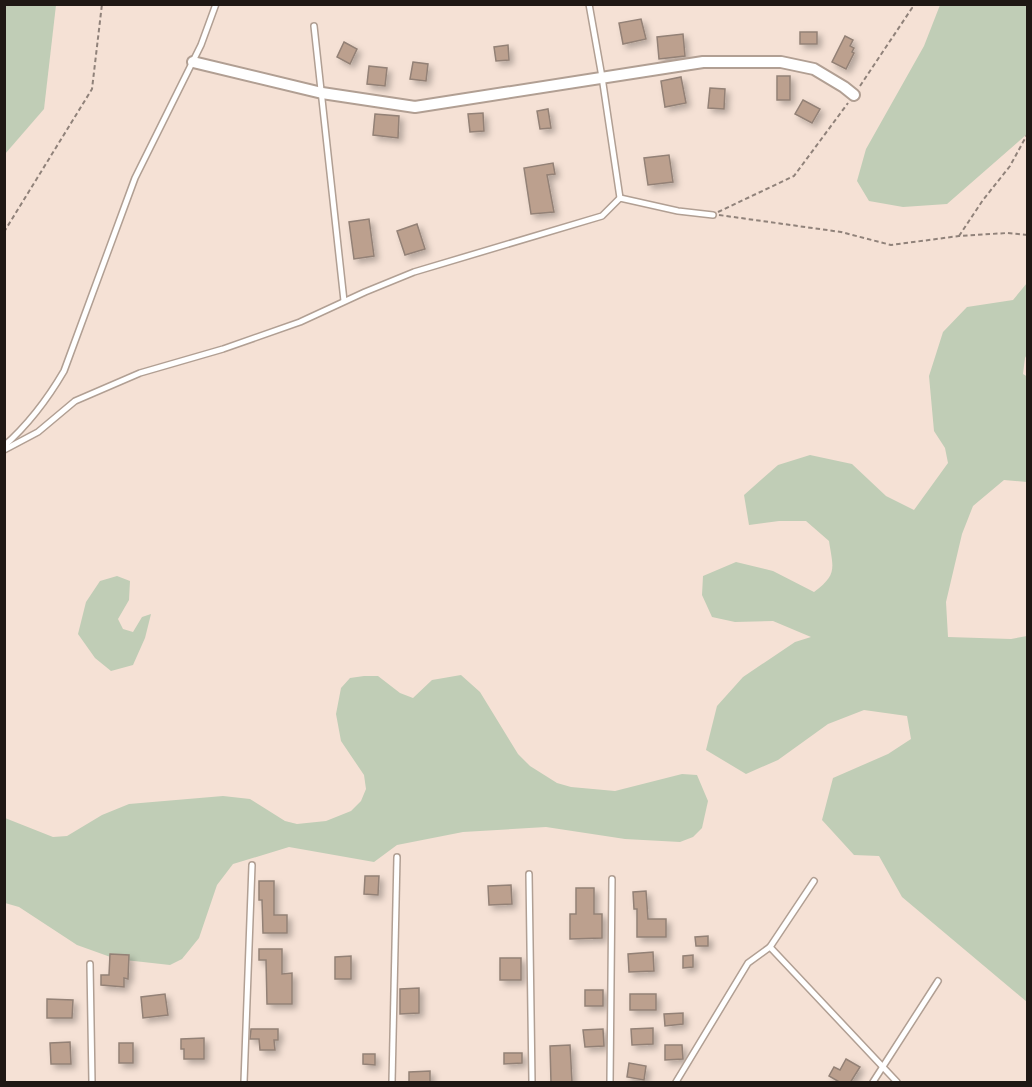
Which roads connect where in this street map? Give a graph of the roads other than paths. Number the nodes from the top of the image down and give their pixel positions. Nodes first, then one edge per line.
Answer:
1 (216, 4) edge
2 (589, 4) edge
3 (315, 26) dead end
4 (193, 62) junction
5 (602, 77) junction
6 (322, 93) junction
7 (854, 95) road end
8 (620, 198) junction
9 (713, 215) road end
10 (344, 301) junction
11 (4, 448) edge
12 (397, 857) dead end
13 (252, 865) dead end
14 (529, 874) dead end
15 (612, 879) dead end
16 (814, 880) dead end
17 (770, 947) junction
18 (90, 964) dead end
19 (938, 981) dead end
20 (883, 1068) junction
21 (92, 1083) edge
22 (244, 1083) edge
23 (392, 1083) edge
24 (532, 1083) edge
25 (610, 1083) edge
26 (676, 1083) edge
27 (873, 1083) edge
28 (897, 1083) edge

1 - 4 lane
2 - 5 lane
3 - 6 lane
4 - 6 street
4 - 11 lane
5 - 6 street
5 - 7 street
5 - 8 lane
6 - 10 lane
8 - 9 lane
8 - 10 lane
10 - 11 lane
12 - 23 lane
13 - 22 lane
14 - 24 lane
15 - 25 lane
16 - 17 lane
17 - 20 lane
17 - 26 lane
18 - 21 lane
19 - 20 lane
20 - 27 lane
20 - 28 lane

